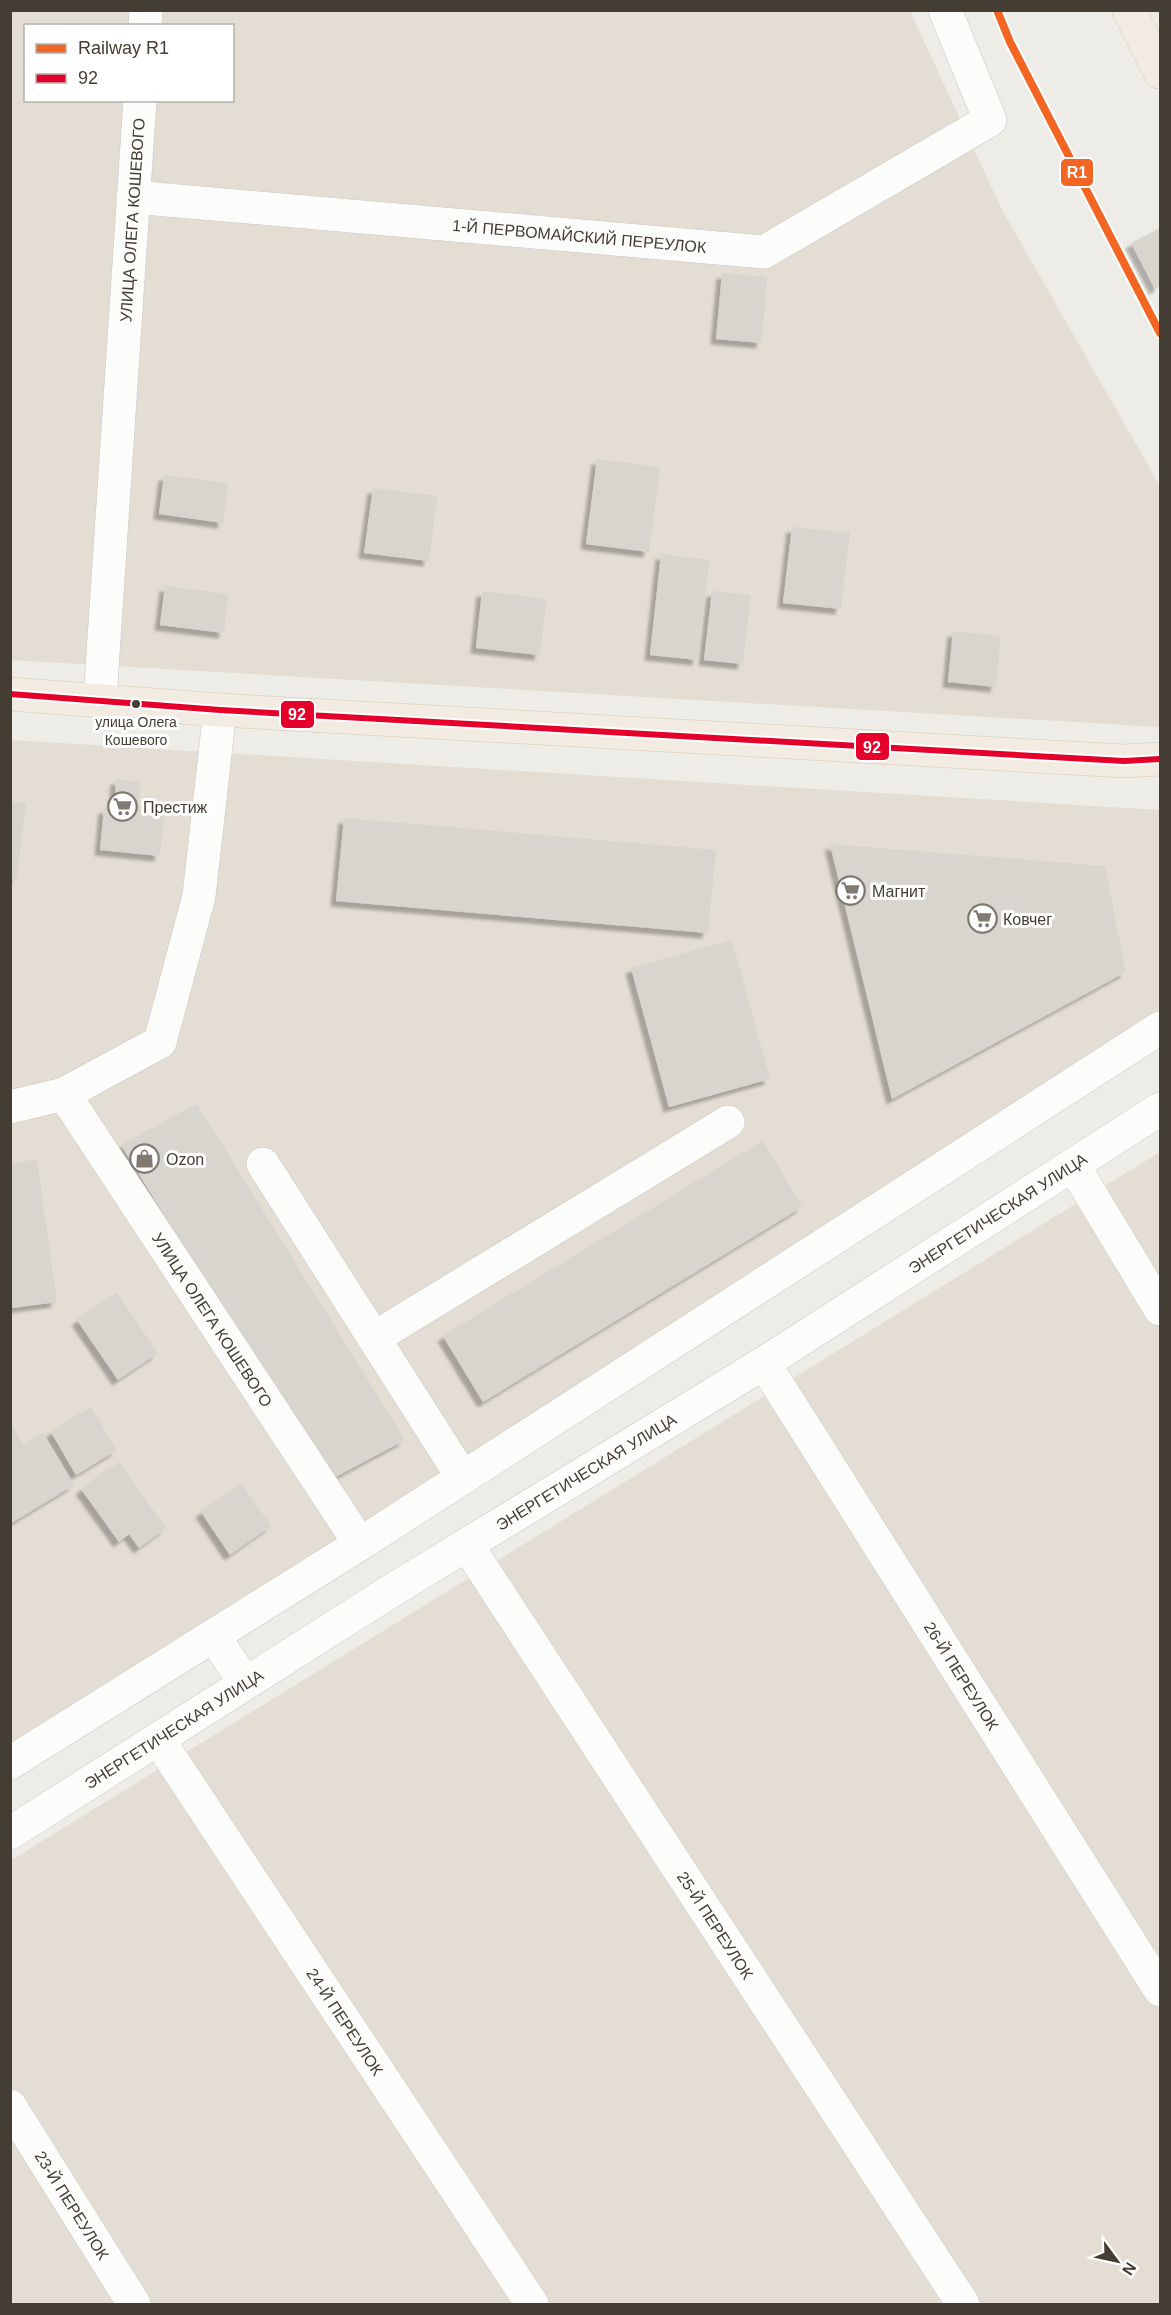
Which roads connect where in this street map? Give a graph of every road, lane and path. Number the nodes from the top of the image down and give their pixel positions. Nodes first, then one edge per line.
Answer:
1 (945, 10) edge
2 (1128, 10) edge
3 (1161, 72) edge
4 (140, 102) edge
5 (133, 197) junction
6 (10, 693) edge
7 (100, 699) junction
8 (220, 711) junction
9 (1161, 759) edge
10 (1124, 761) junction
11 (1161, 782) edge
12 (1161, 1028) edge
13 (64, 1094) junction
14 (10, 1107) edge
15 (1161, 1109) edge
16 (728, 1122) dead end
17 (263, 1164) dead end
18 (1073, 1165) junction
19 (1161, 1309) edge
20 (374, 1338) junction
21 (764, 1363) junction
22 (463, 1478) junction
23 (360, 1544) junction
24 (467, 1545) junction
25 (214, 1636) junction
26 (245, 1683) junction
27 (158, 1739) junction
28 (10, 1762) edge
29 (10, 1833) edge
30 (1161, 1990) edge
31 (10, 2106) edge
32 (134, 2304) edge
33 (532, 2304) edge
34 (963, 2304) edge

1 - 5 street, 1-Й ПЕРВОМАЙСКИЙ ПЕРЕУЛОК
2 - 3 main road
4 - 5 street, УЛИЦА ОЛЕГА КОШЕВОГО
5 - 7 street, УЛИЦА ОЛЕГА КОШЕВОГО
6 - 7 main road
7 - 8 main road
8 - 10 main road
8 - 13 street
9 - 10 main road
10 - 11 main road
12 - 22 street
13 - 14 street
13 - 23 street, УЛИЦА ОЛЕГА КОШЕВОГО
15 - 18 street, ЭНЕРГЕТИЧЕСКАЯ УЛИЦА
16 - 20 street
17 - 20 street
18 - 19 street
18 - 21 street, ЭНЕРГЕТИЧЕСКАЯ УЛИЦА
20 - 22 street
21 - 24 street, ЭНЕРГЕТИЧЕСКАЯ УЛИЦА
21 - 30 street, 26-Й ПЕРЕУЛОК
22 - 23 street
23 - 25 street
24 - 26 street, ЭНЕРГЕТИЧЕСКАЯ УЛИЦА
24 - 34 street, 25-Й ПЕРЕУЛОК
25 - 26 street
25 - 28 street
26 - 27 street, ЭНЕРГЕТИЧЕСКАЯ УЛИЦА
27 - 29 street, ЭНЕРГЕТИЧЕСКАЯ УЛИЦА
27 - 33 street, 24-Й ПЕРЕУЛОК
31 - 32 street, 23-Й ПЕРЕУЛОК

